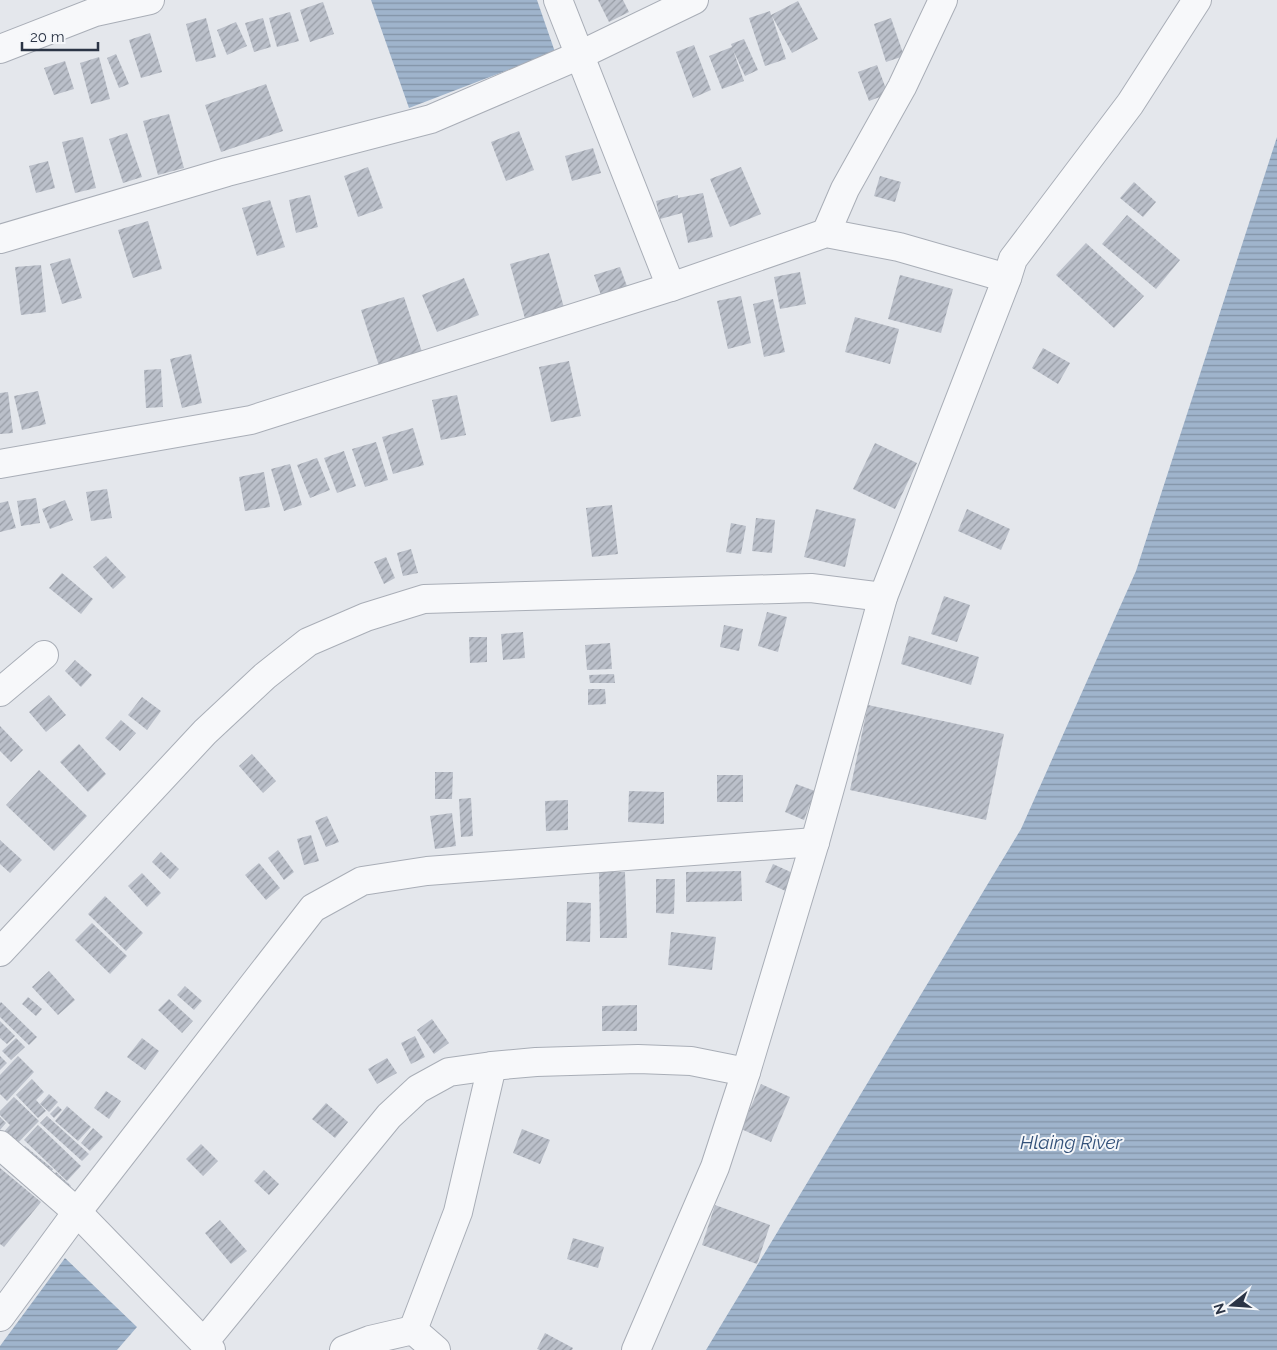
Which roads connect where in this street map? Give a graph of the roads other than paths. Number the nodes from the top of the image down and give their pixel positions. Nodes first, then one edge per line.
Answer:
1 (150, 0) edge
2 (558, 0) edge
3 (694, 0) edge
4 (944, 0) edge
5 (1197, 0) edge
6 (0, 49) edge
7 (580, 55) junction
8 (826, 233) junction
9 (0, 239) edge
10 (1007, 278) junction
11 (671, 287) junction
12 (0, 464) edge
13 (883, 597) junction
14 (44, 655) dead end
15 (0, 692) edge
16 (815, 842) junction
17 (0, 952) edge
18 (492, 1066) junction
19 (746, 1072) junction
20 (0, 1145) edge
21 (77, 1212) junction
22 (0, 1317) edge
23 (413, 1330) junction
24 (207, 1346) edge
25 (344, 1350) edge
26 (436, 1350) edge
27 (636, 1350) edge

1 - 6 street
2 - 7 street
3 - 7 street
4 - 8 street
5 - 10 street
7 - 9 street
7 - 11 street
8 - 10 street
8 - 11 street
10 - 13 street
11 - 12 street
13 - 16 street
13 - 17 street
14 - 15 street
16 - 19 street
16 - 21 street
18 - 19 street
18 - 23 street
18 - 24 street
19 - 27 street
20 - 21 street
21 - 22 street
21 - 24 street
23 - 25 street
23 - 26 street

